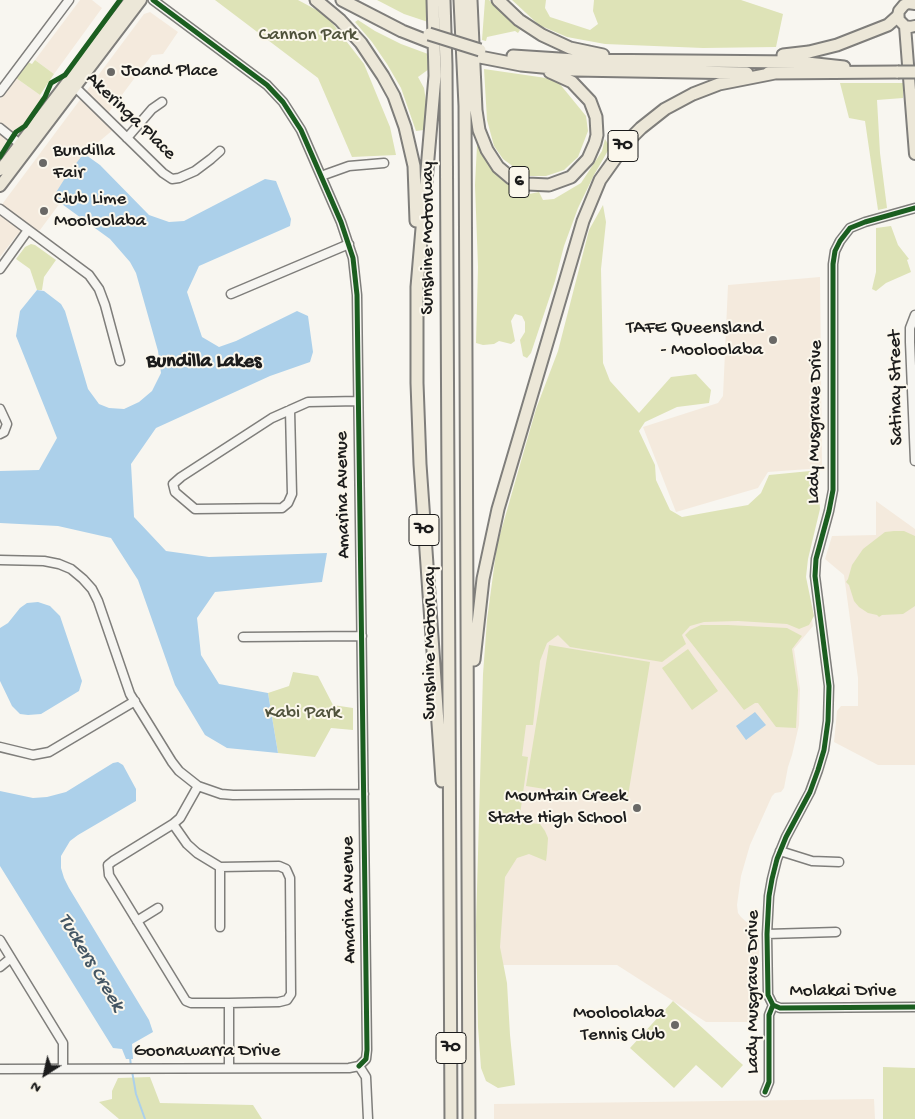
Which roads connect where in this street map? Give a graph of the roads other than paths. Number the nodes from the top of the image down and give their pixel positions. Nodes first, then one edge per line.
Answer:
1 (69, 0) edge
2 (130, 0) edge
3 (141, 0) edge
4 (153, 0) edge
5 (316, 0) edge
6 (333, 0) edge
7 (342, 0) edge
8 (358, 0) edge
9 (433, 0) edge
10 (444, 0) edge
11 (460, 0) edge
12 (471, 0) edge
13 (498, 0) edge
14 (915, 4) edge
15 (898, 16) junction
16 (390, 25) junction
17 (910, 26) edge
18 (430, 38) junction
19 (480, 54) junction
20 (614, 61) junction
21 (756, 61) junction
22 (543, 68) junction
23 (860, 71) junction
24 (915, 72) edge
25 (775, 73) junction
26 (71, 84) junction
27 (0, 92) edge
28 (162, 102) dead end
29 (0, 128) edge
30 (127, 138) junction
31 (20, 144) junction
32 (220, 150) dead end
33 (915, 154) edge
34 (384, 163) dead end
35 (0, 170) edge
36 (321, 176) junction
37 (0, 186) edge
38 (915, 208) edge
39 (0, 209) edge
40 (28, 230) junction
41 (349, 244) junction
42 (420, 248) junction
43 (0, 268) edge
44 (231, 294) dead end
45 (915, 315) edge
46 (120, 360) dead end
47 (358, 402) junction
48 (0, 410) edge
49 (290, 410) junction
50 (914, 426) edge
51 (0, 434) edge
52 (915, 461) edge
53 (0, 560) edge
54 (243, 636) dead end
55 (362, 636) junction
56 (468, 698) junction
57 (135, 701) junction
58 (0, 747) edge
59 (198, 786) junction
60 (364, 794) junction
61 (449, 811) junction
62 (173, 824) junction
63 (780, 851) junction
64 (839, 862) dead end
65 (220, 867) junction
66 (158, 908) dead end
67 (137, 921) junction
68 (220, 927) dead end
69 (836, 932) dead end
70 (767, 934) junction
71 (0, 940) edge
72 (11, 958) junction
73 (0, 967) edge
74 (229, 1004) junction
75 (773, 1005) junction
76 (915, 1007) edge
77 (359, 1066) junction
78 (229, 1068) junction
79 (0, 1069) edge
80 (63, 1069) junction
81 (765, 1092) dead end
82 (368, 1119) edge
83 (451, 1119) edge
84 (469, 1119) edge

1 - 27 street
2 - 26 main road
3 - 26 main road
4 - 36 street, Amarina Avenue
5 - 42 highway
6 - 16 highway, 6
7 - 16 highway
8 - 18 highway
9 - 42 highway, 70
10 - 61 highway, Sunshine Motorway
11 - 56 highway, Sunshine Motorway
12 - 22 highway, 6
13 - 20 highway
14 - 15 main road
15 - 17 main road
15 - 21 highway
16 - 18 highway, 6
17 - 33 main road
18 - 19 highway, 6
19 - 20 highway, 70
19 - 22 highway, 6
20 - 21 highway, 70
21 - 23 highway, 70
22 - 25 highway
23 - 24 highway, 70, bridge
23 - 25 highway, 70
25 - 56 highway, 70
26 - 30 street, Akeringa Place
26 - 31 main road
26 - 37 main road
28 - 30 street
29 - 31 street
30 - 32 street, Akeringa Place
31 - 35 main road
34 - 36 street
36 - 41 street, Amarina Avenue
38 - 63 street, Lady Musgrave Drive
39 - 40 street
40 - 43 street
40 - 46 street
41 - 44 street
41 - 47 street, Amarina Avenue
42 - 61 highway, 70
45 - 50 street, Satinay Street
47 - 49 street
47 - 55 street, Amarina Avenue
48 - 51 street
49 - 49 street
50 - 52 street, Satinay Street
53 - 57 street
54 - 55 street
55 - 60 street, Amarina Avenue
56 - 84 highway, Sunshine Motorway / 70
57 - 58 street
57 - 59 street
59 - 60 street
59 - 62 street
60 - 77 street, Amarina Avenue
61 - 83 highway, Sunshine Motorway / 70
62 - 65 street
62 - 67 street
63 - 64 street
63 - 70 street, Lady Musgrave Drive
65 - 68 street
65 - 74 street
66 - 67 street
67 - 74 street
69 - 70 street
70 - 75 street, Lady Musgrave Drive
71 - 72 street
72 - 73 street
72 - 80 street
74 - 78 street
75 - 76 street, Molakai Drive
75 - 81 street, Lady Musgrave Drive
77 - 78 street, Goonawarra Drive
77 - 82 street
78 - 80 street, Goonawarra Drive
79 - 80 street, Goonawarra Drive

